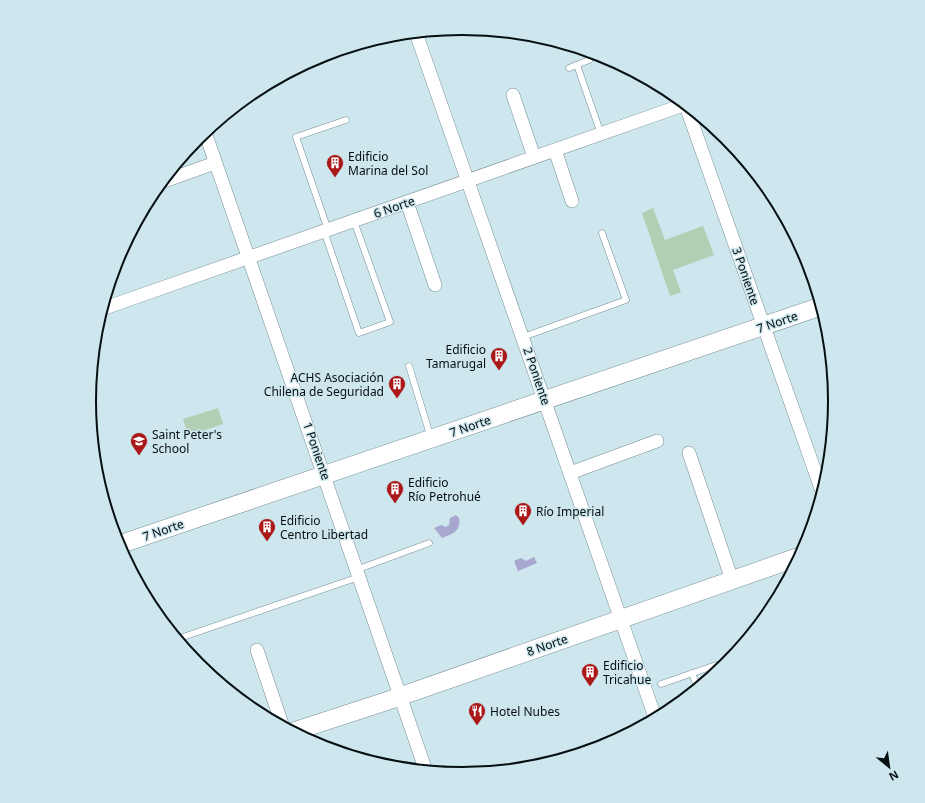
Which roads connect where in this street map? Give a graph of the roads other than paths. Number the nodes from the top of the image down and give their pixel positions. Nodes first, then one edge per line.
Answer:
1 (418, 38) edge
2 (589, 60) dead end
3 (577, 65) junction
4 (569, 68) dead end
5 (513, 95) dead end
6 (679, 106) edge
7 (689, 114) edge
8 (346, 120) dead end
9 (601, 134) junction
10 (207, 138) edge
11 (555, 150) junction
12 (534, 157) junction
13 (215, 163) junction
14 (172, 179) edge
15 (468, 180) junction
16 (572, 201) dead end
17 (407, 202) junction
18 (354, 221) junction
19 (326, 230) junction
20 (602, 233) dead end
21 (250, 257) junction
22 (435, 285) dead end
23 (108, 307) edge
24 (817, 308) edge
25 (764, 326) junction
26 (523, 337) junction
27 (409, 366) dead end
28 (545, 400) junction
29 (431, 439) junction
30 (657, 441) dead end
31 (689, 453) dead end
32 (570, 473) junction
33 (325, 475) junction
34 (820, 484) edge
35 (429, 543) dead end
36 (125, 544) edge
37 (793, 559) edge
38 (357, 574) junction
39 (732, 580) junction
40 (620, 619) junction
41 (182, 637) edge
42 (257, 650) dead end
43 (716, 665) dead end
44 (692, 673) junction
45 (662, 684) dead end
46 (696, 684) edge
47 (399, 697) junction
48 (654, 714) edge
49 (281, 720) edge
50 (299, 730) edge
51 (424, 766) edge

1 - 15 street, 2 Poniente
2 - 3 lane
3 - 4 lane
3 - 9 lane
5 - 12 street
6 - 9 street, 6 Norte
7 - 25 street, 3 Poniente
8 - 19 lane
9 - 11 street, 6 Norte
10 - 13 street, 1 Poniente
11 - 12 street, 6 Norte
11 - 16 street
12 - 15 street, 6 Norte
13 - 14 street
13 - 21 street, 1 Poniente
15 - 17 street, 6 Norte
15 - 26 street, 2 Poniente
17 - 18 street, 6 Norte
17 - 22 street
18 - 19 street, 6 Norte
18 - 19 lane
19 - 21 street, 6 Norte
20 - 26 lane
21 - 23 street, 6 Norte
21 - 33 street, 1 Poniente
24 - 25 street, 7 Norte
25 - 28 street, 7 Norte
25 - 34 street, 3 Poniente
26 - 28 street, 2 Poniente
27 - 29 lane
28 - 29 street, 7 Norte
28 - 32 street, 2 Poniente
29 - 33 street, 7 Norte
30 - 32 street
31 - 39 street
32 - 40 street, 2 Poniente
33 - 36 street, 7 Norte
33 - 38 street, 1 Poniente
35 - 38 lane
37 - 39 street, 8 Norte
38 - 41 lane
38 - 47 street, 1 Poniente
39 - 40 street, 8 Norte
40 - 47 street, 8 Norte
40 - 48 street, 2 Poniente
42 - 49 street
43 - 44 lane
44 - 45 lane
44 - 46 lane
47 - 50 street, 8 Norte
47 - 51 street, 1 Poniente

